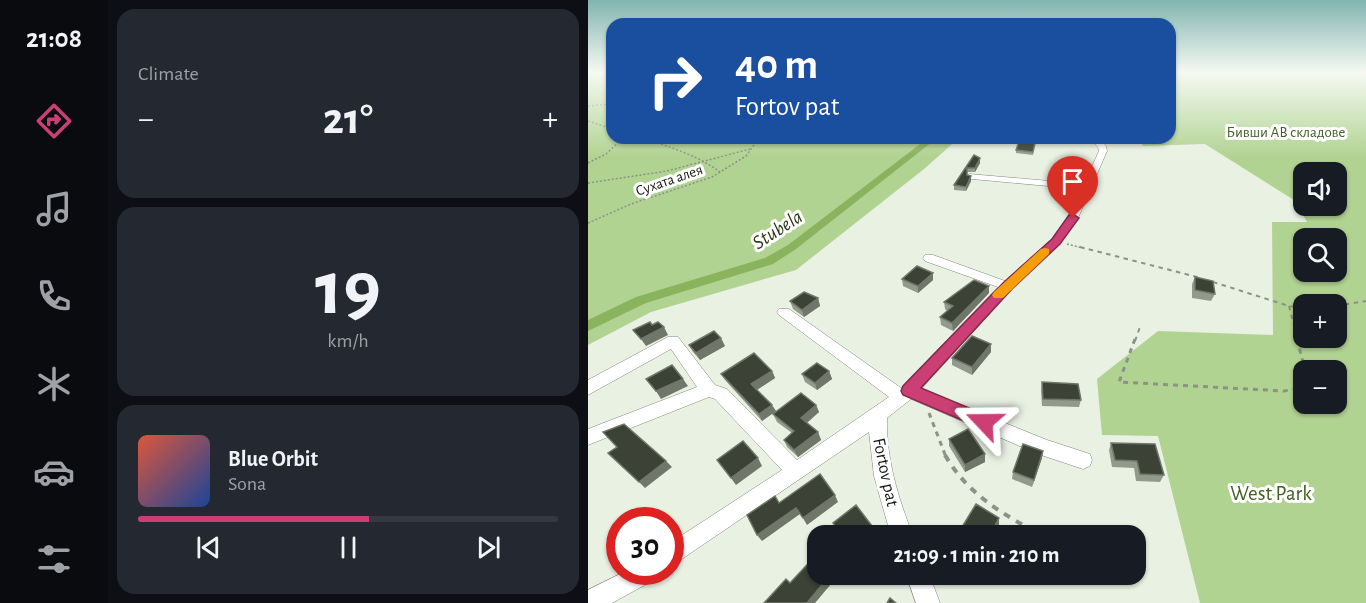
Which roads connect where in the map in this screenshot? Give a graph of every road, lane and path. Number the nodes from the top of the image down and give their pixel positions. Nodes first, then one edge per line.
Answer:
1 (606, 104) edge
2 (588, 106) edge
3 (588, 121) edge
4 (606, 127) edge
5 (617, 144) edge
6 (664, 144) edge
7 (756, 144) edge
8 (1100, 144) edge
9 (750, 149) junction
10 (701, 162) junction
11 (588, 163) edge
12 (720, 172) junction
13 (972, 176) edge
14 (588, 183) edge
15 (1087, 187) junction
16 (588, 223) edge
17 (1056, 242) junction
18 (929, 258) dead end
19 (1007, 286) junction
20 (1366, 301) edge
21 (1347, 304) edge
22 (1289, 306) junction
23 (1293, 307) edge
24 (784, 312) dead end
25 (1140, 327) dead end
26 (1302, 360) edge
27 (588, 388) edge
28 (709, 390) junction
29 (1293, 390) edge
30 (911, 394) junction
31 (878, 415) junction
32 (588, 437) edge
33 (1083, 460) dead end
34 (795, 471) junction
35 (899, 525) edge
36 (1025, 525) edge
37 (684, 546) edge
38 (622, 585) edge
39 (921, 585) edge
40 (588, 603) edge
41 (928, 603) edge

1 - 2 path
3 - 4 path
5 - 11 path
6 - 10 path
7 - 9 path, Сухата алея
8 - 15 street, Fortov pat
9 - 10 path
9 - 12 path, Сухата алея
10 - 12 path
10 - 14 path
12 - 16 path, Сухата алея
13 - 15 street
15 - 17 street, Fortov pat
17 - 19 street, Fortov pat
17 - 22 path
18 - 19 street
19 - 30 street, Fortov pat
20 - 21 path
22 - 23 path
22 - 26 path
24 - 30 street
25 - 29 path
27 - 28 street
28 - 32 street
28 - 34 street
30 - 31 street, Fortov pat
30 - 33 street
30 - 36 path
31 - 34 street
31 - 35 street, Fortov pat
34 - 37 street
38 - 40 street
39 - 41 street

